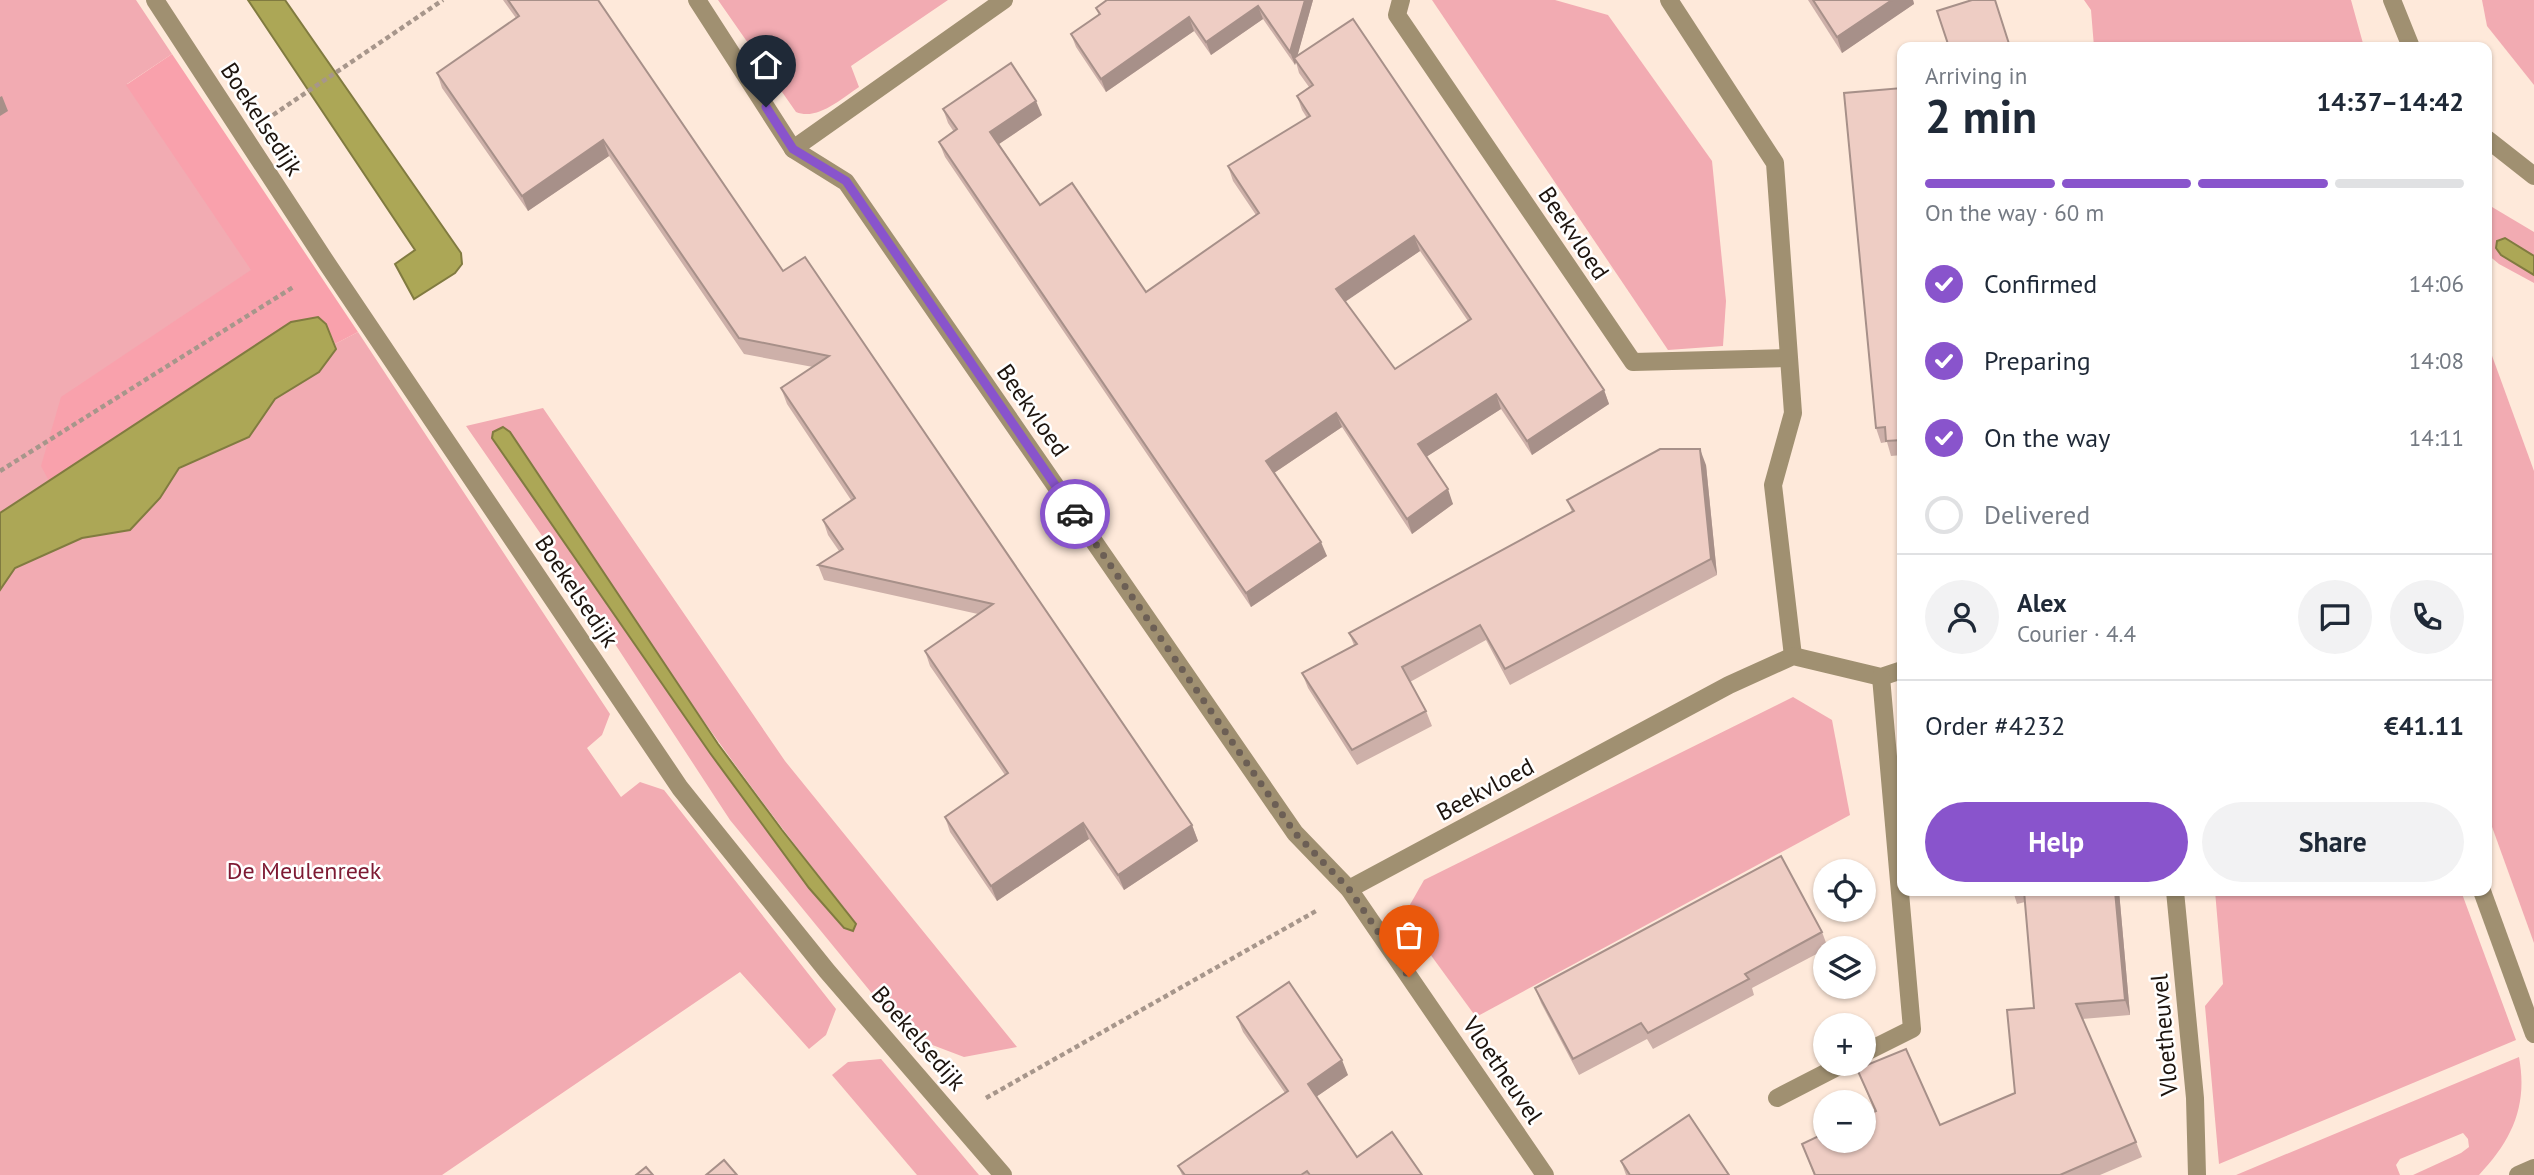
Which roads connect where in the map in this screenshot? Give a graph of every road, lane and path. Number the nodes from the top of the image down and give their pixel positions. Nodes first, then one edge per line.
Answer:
1 (155, 0) edge
2 (443, 0) edge
3 (697, 0) edge
4 (1004, 0) edge
5 (1401, 0) edge
6 (1669, 0) edge
7 (2396, 2) edge
8 (2409, 42) edge
9 (301, 95) dead end
10 (2492, 143) edge
11 (793, 149) junction
12 (2534, 176) edge
13 (328, 265) junction
14 (1788, 358) junction
15 (0, 471) edge
16 (1793, 656) junction
17 (1897, 672) edge
18 (1881, 677) junction
19 (1897, 859) edge
20 (1349, 889) junction
21 (1900, 896) edge
22 (2175, 896) edge
23 (2484, 896) edge
24 (2534, 1034) edge
25 (1876, 1047) edge
26 (1820, 1076) edge
27 (1777, 1098) dead end
28 (954, 1116) junction
29 (2534, 1168) edge
30 (1003, 1175) edge
31 (1545, 1175) edge
32 (2196, 1175) edge
33 (2518, 1175) edge

1 - 13 street, Boekelsedijk
2 - 9 path
3 - 11 street, Beekvloed
4 - 11 street
5 - 14 street, Beekvloed
6 - 14 street
7 - 8 street
10 - 12 street
11 - 20 street, Beekvloed
13 - 15 path
13 - 28 street, Boekelsedijk
14 - 16 street
16 - 18 street
16 - 20 street, Beekvloed
17 - 18 street
18 - 19 street
20 - 28 path
20 - 31 street, Vloetheuvel
21 - 25 street
22 - 32 street, Vloetheuvel
23 - 24 street
26 - 27 street
28 - 30 street, Boekelsedijk
29 - 33 street

